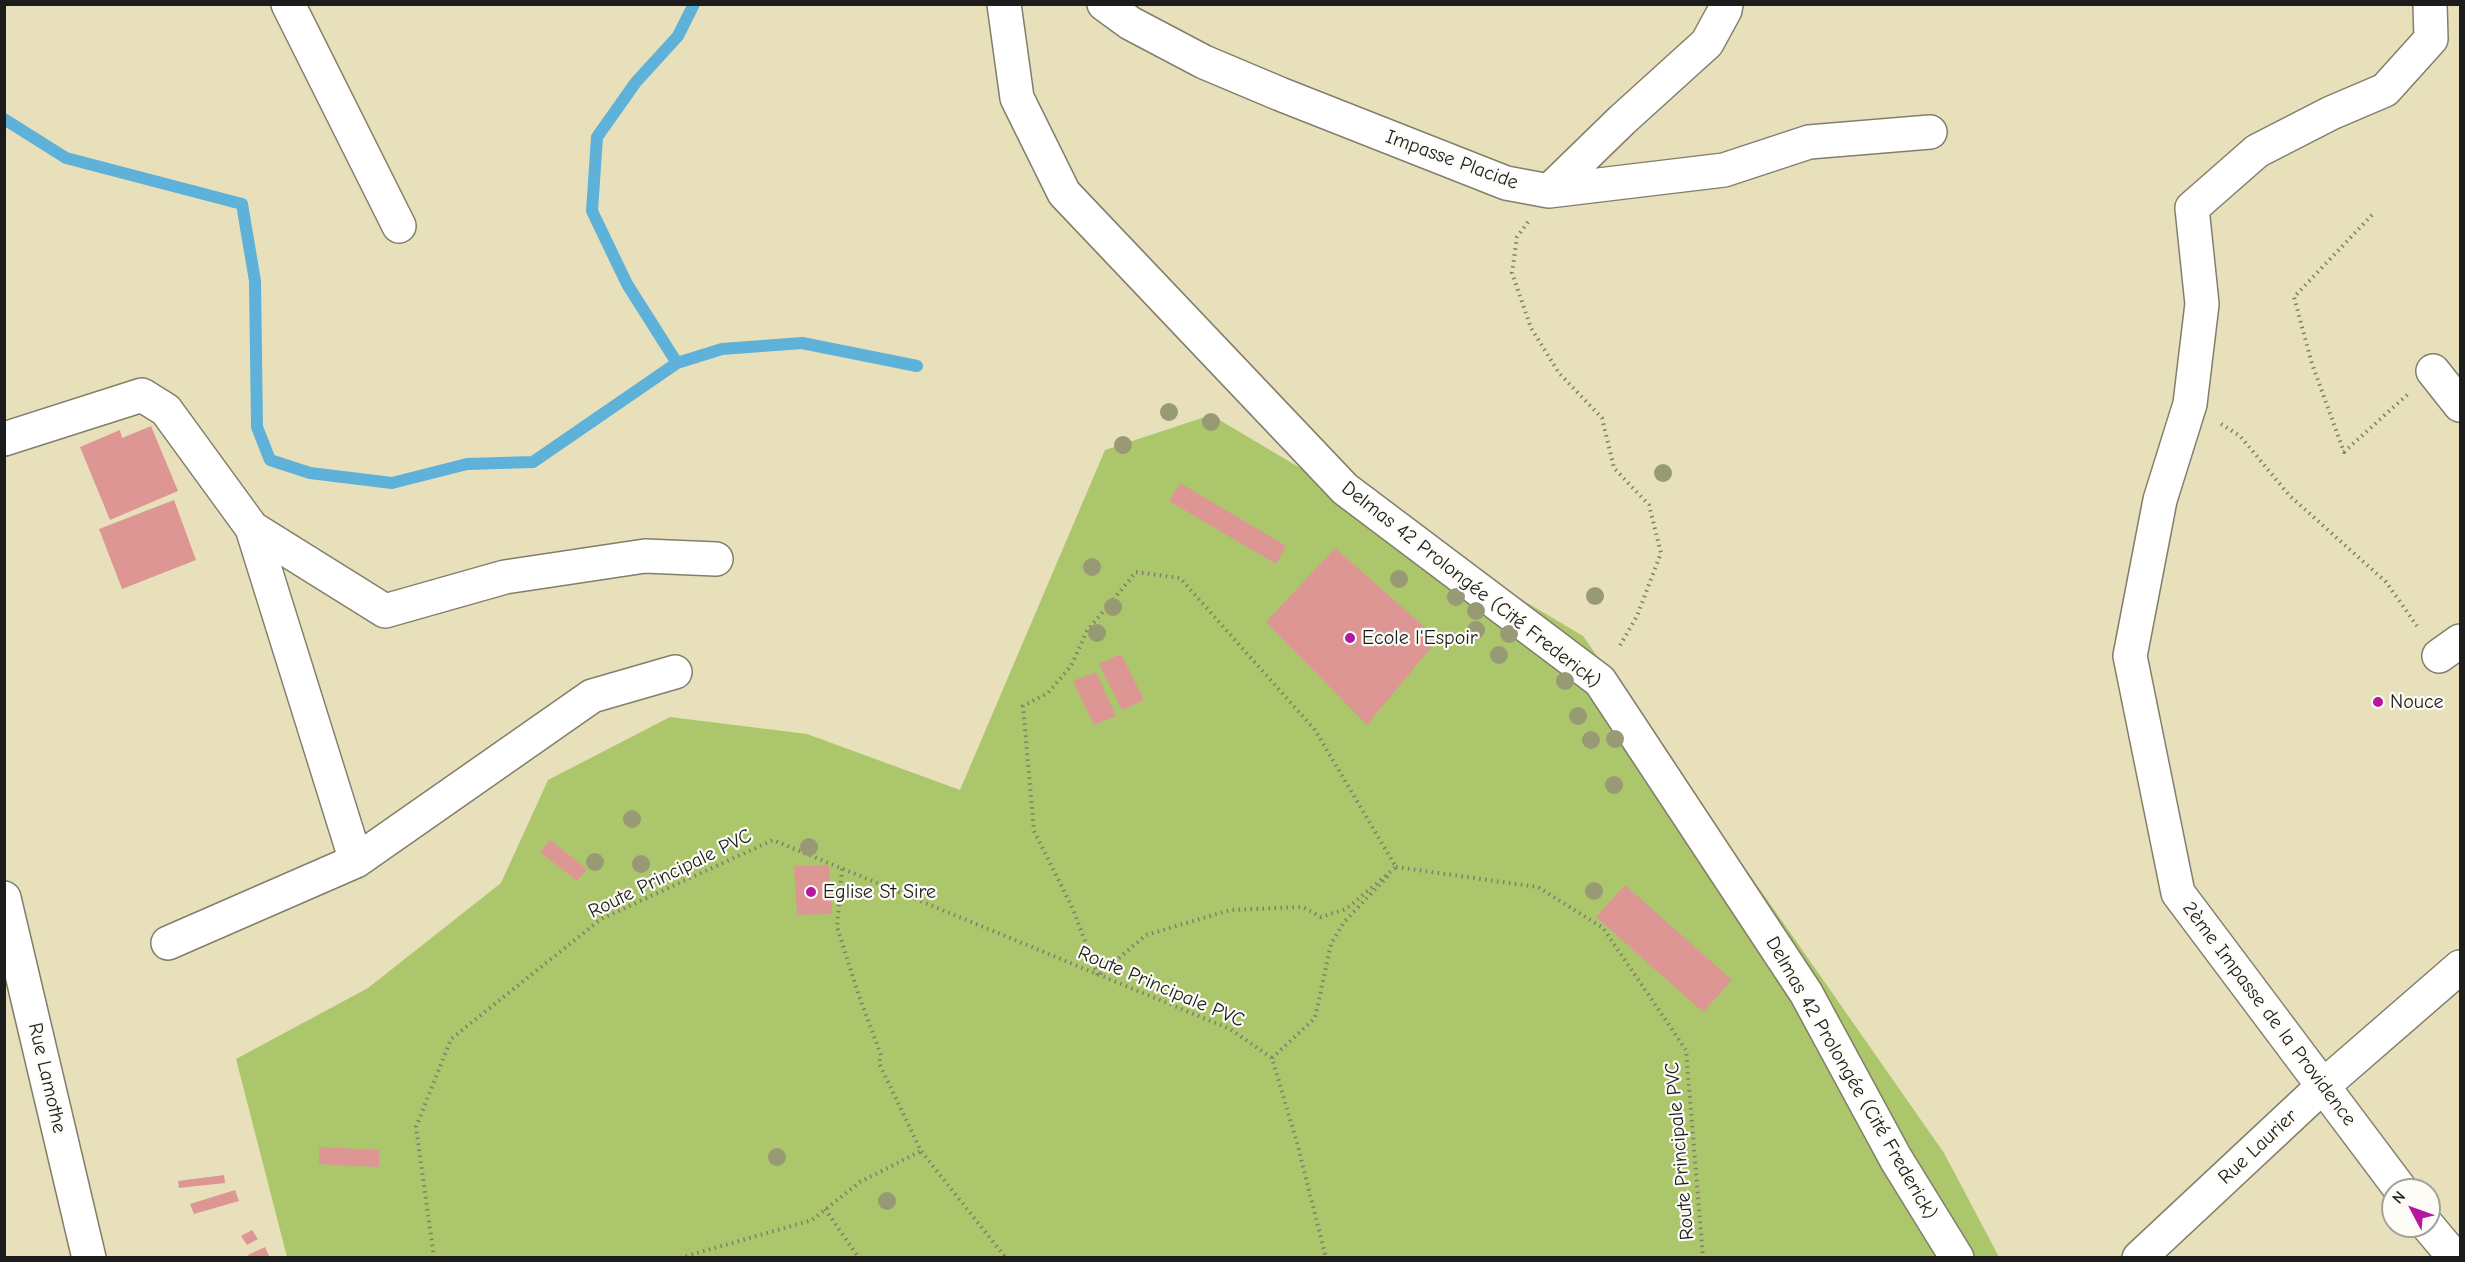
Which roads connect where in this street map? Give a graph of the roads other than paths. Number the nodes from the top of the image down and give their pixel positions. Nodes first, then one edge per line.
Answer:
1 (288, 4) edge
2 (1004, 4) edge
3 (1104, 4) edge
4 (1726, 4) edge
5 (2430, 4) edge
6 (1930, 132) dead end
7 (1549, 191) junction
8 (399, 226) dead end
9 (2433, 371) road end
10 (2460, 405) edge
11 (4, 439) edge
12 (252, 528) junction
13 (716, 559) dead end
14 (675, 672) dead end
15 (356, 861) junction
16 (4, 898) edge
17 (168, 943) dead end
18 (2460, 967) edge
19 (2323, 1086) junction
20 (2392, 1178) edge
21 (2438, 1238) edge
22 (89, 1257) edge
23 (1957, 1257) edge
24 (2139, 1257) edge
25 (2455, 1257) edge

1 - 8 street
2 - 23 street, Delmas 42 Prolongée (Cité Frederick)
3 - 7 street, Impasse Placide
4 - 7 street
5 - 19 street, 2ème Impasse de la Providence
6 - 7 street, Impasse Placide
9 - 10 street
11 - 12 street
12 - 13 street
12 - 15 street
14 - 15 street
15 - 17 street
16 - 22 street, Rue Lamothe
18 - 19 street, Rue Laurier
19 - 20 street, 2ème Impasse de la Providence
19 - 24 street, Rue Laurier
21 - 25 street

